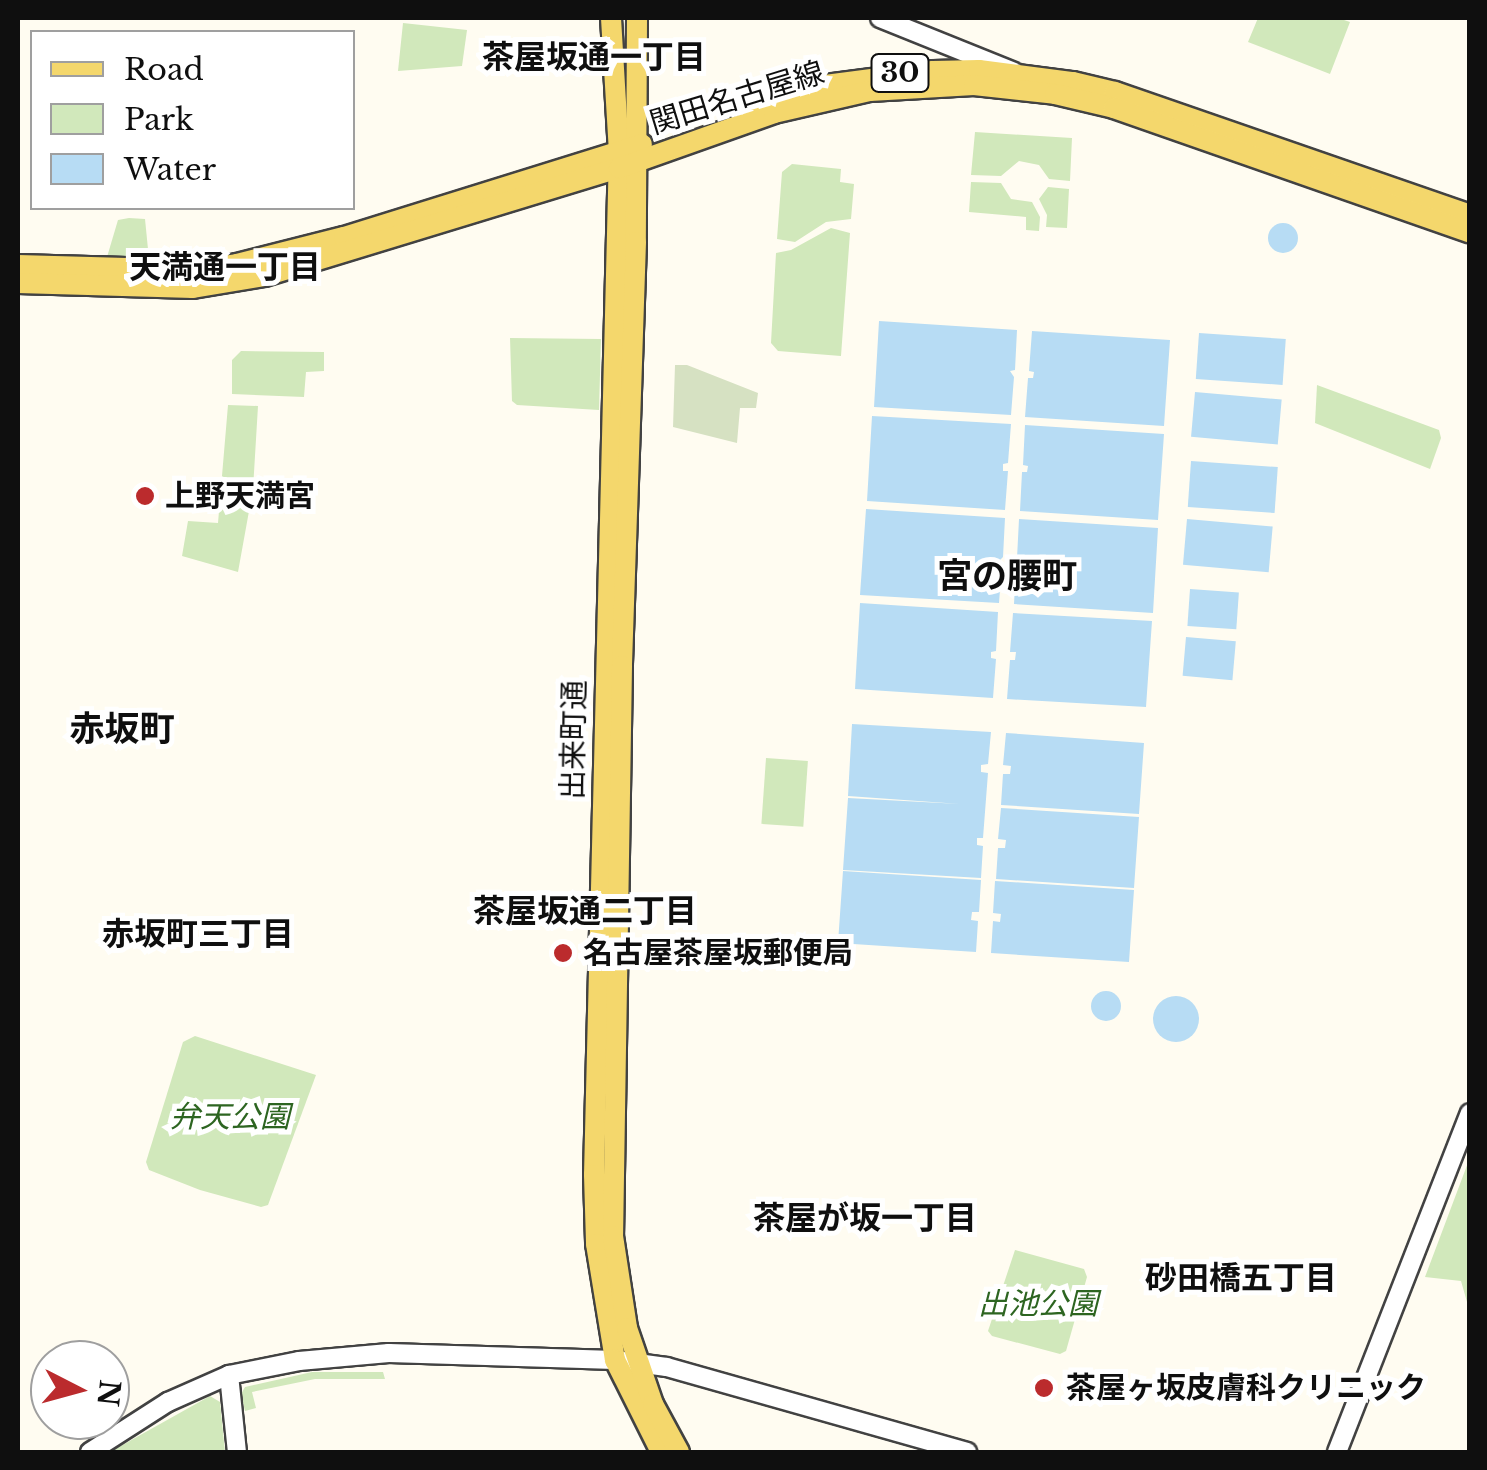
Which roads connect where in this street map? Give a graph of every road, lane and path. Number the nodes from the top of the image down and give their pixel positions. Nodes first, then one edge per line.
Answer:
1 (611, 18) edge
2 (637, 18) edge
3 (886, 18) edge
4 (1022, 82) junction
5 (628, 157) junction
6 (1470, 215) edge
7 (1470, 233) edge
8 (18, 265) edge
9 (18, 283) edge
10 (1470, 1113) edge
11 (615, 1360) junction
12 (640, 1366) junction
13 (229, 1375) junction
14 (90, 1452) edge
15 (237, 1452) edge
16 (660, 1452) edge
17 (679, 1452) edge
18 (967, 1452) edge
19 (1337, 1452) edge

1 - 5 main road, 出来町通
2 - 5 main road, 出来町通
3 - 4 street
4 - 5 main road, 関田名古屋線 / 30
4 - 6 main road, 関田名古屋線 / 30
4 - 7 main road, 関田名古屋線 / 30
5 - 8 main road, 関田名古屋線 / 30
5 - 9 main road, 関田名古屋線 / 30
5 - 11 main road, 出来町通
5 - 12 main road, 出来町通
10 - 19 street
11 - 12 street
11 - 13 street
11 - 16 main road, 出来町通
12 - 17 main road, 出来町通
12 - 18 street
13 - 14 street
13 - 15 street

